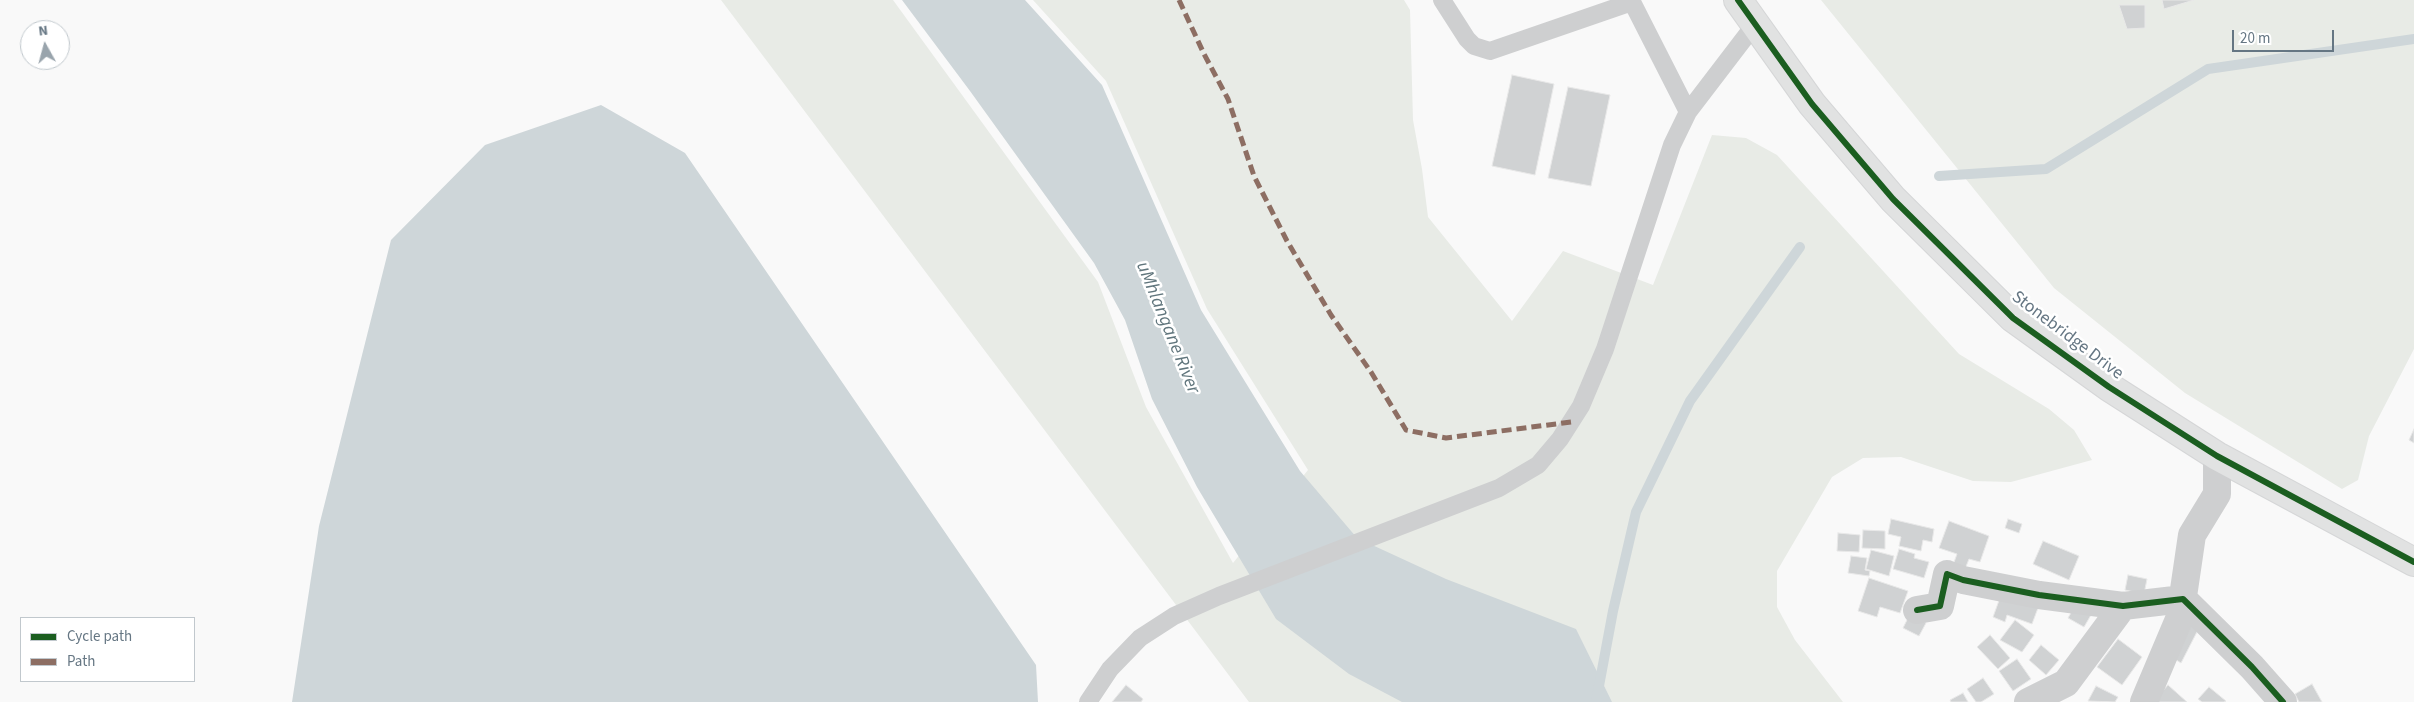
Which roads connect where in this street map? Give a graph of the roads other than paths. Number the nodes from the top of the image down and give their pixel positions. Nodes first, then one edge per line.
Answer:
1 (1442, 0) edge
2 (1738, 0) edge
3 (1632, 1) edge
4 (1756, 23) junction
5 (1688, 112) junction
6 (2217, 456) junction
7 (2414, 562) edge
8 (2182, 599) junction
9 (2123, 606) junction
10 (1917, 610) dead end
11 (1088, 702) edge
12 (2028, 702) edge
13 (2144, 702) edge
14 (2283, 702) edge

1 - 3 lane
2 - 4 street, Stonebridge Drive
3 - 5 lane
4 - 5 lane
4 - 6 street, Stonebridge Drive
5 - 11 lane
6 - 7 street, Stonebridge Drive
6 - 8 street
8 - 9 street
8 - 13 street
8 - 14 street
9 - 10 street
9 - 12 street

